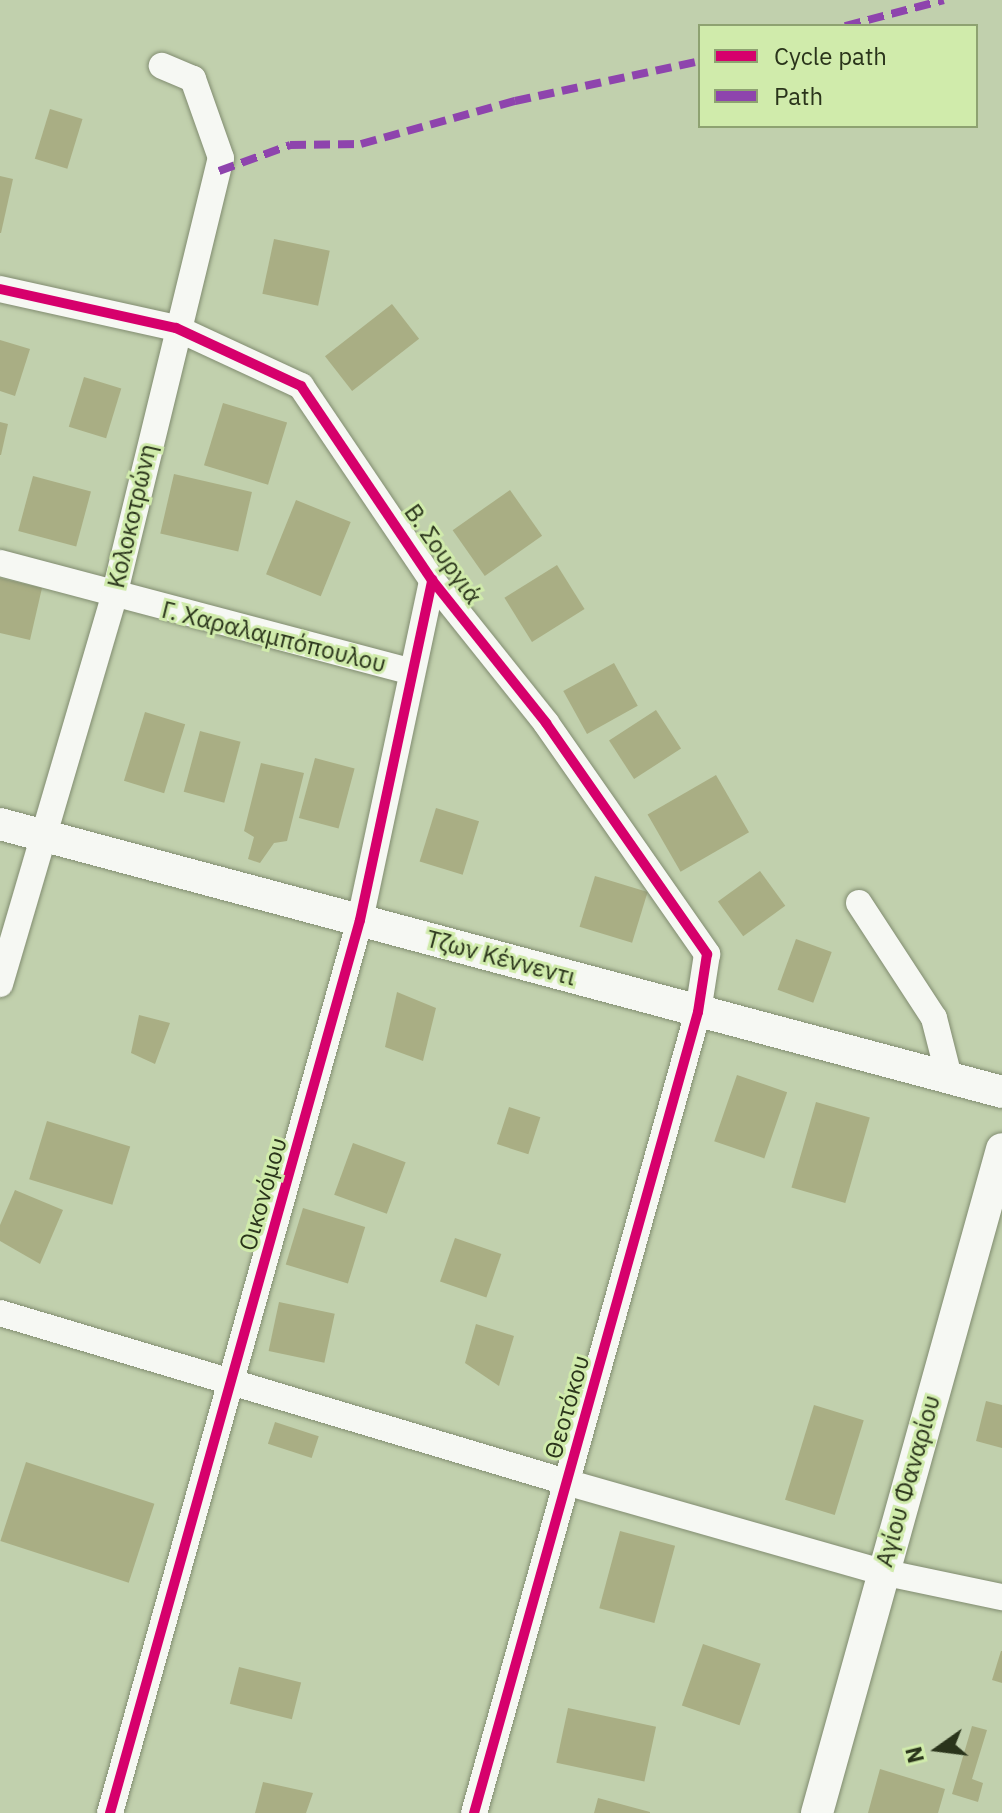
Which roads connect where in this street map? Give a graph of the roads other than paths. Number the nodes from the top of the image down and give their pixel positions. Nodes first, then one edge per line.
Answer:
1 (162, 66) dead end
2 (0, 289) edge
3 (176, 328) junction
4 (0, 563) edge
5 (432, 580) junction
6 (114, 596) junction
7 (410, 671) junction
8 (0, 824) edge
9 (41, 836) junction
10 (859, 903) dead end
11 (360, 920) junction
12 (0, 984) edge
13 (698, 1012) junction
14 (949, 1077) junction
15 (1002, 1092) edge
16 (1002, 1149) edge
17 (0, 1313) edge
18 (231, 1382) junction
19 (566, 1482) junction
20 (882, 1572) junction
21 (1002, 1597) edge
22 (110, 1813) edge
23 (474, 1813) edge
24 (817, 1813) edge

1 - 3 street, Κολοκοτρώνη
2 - 3 street, Β. Σουργιά
3 - 5 street, Β. Σουργιά
3 - 6 street, Κολοκοτρώνη
4 - 6 street, Γ. Χαραλαμπόπουλου
5 - 7 street, Οικονόμου
5 - 13 street, Β. Σουργιά
6 - 7 street, Γ. Χαραλαμπόπουλου
6 - 9 street, Κολοκοτρώνη
7 - 11 street, Οικονόμου
8 - 9 street, Τζων Κέννεντι
9 - 11 street, Τζων Κέννεντι
9 - 12 street, Κολοκοτρώνη
10 - 14 street
11 - 13 street, Τζων Κέννεντι
11 - 18 street, Οικονόμου
13 - 14 street, Τζων Κέννεντι
13 - 19 street, Θεοτόκου
14 - 15 street, Τζων Κέννεντι
16 - 20 street, Αγίου Φαναρίου
17 - 18 street
18 - 19 street
18 - 22 street, Οικονόμου
19 - 20 street
19 - 23 street, Θεοτόκου
20 - 21 street
20 - 24 street, Αγίου Φαναρίου

